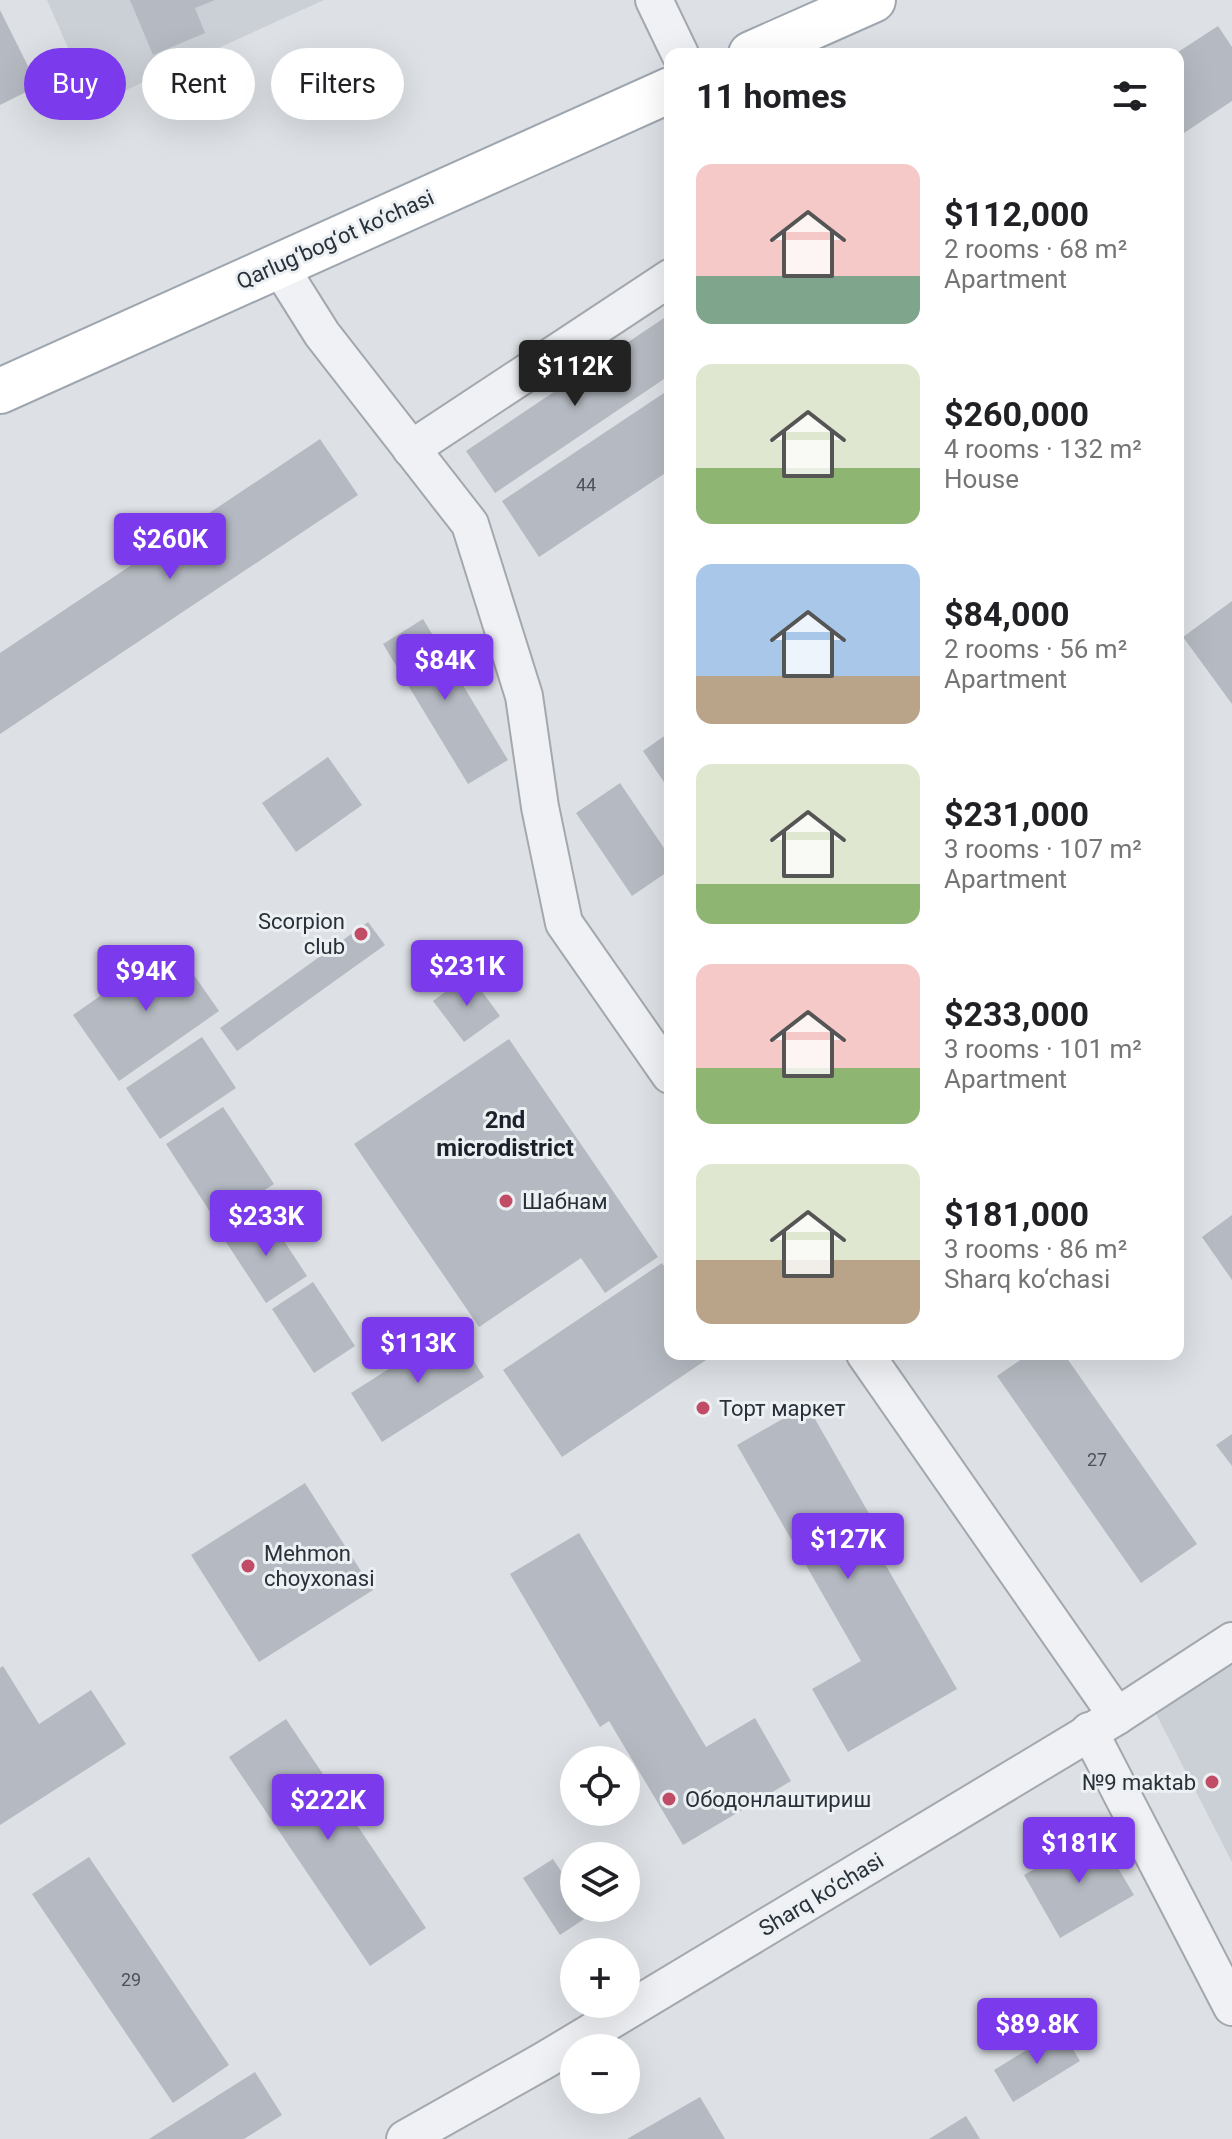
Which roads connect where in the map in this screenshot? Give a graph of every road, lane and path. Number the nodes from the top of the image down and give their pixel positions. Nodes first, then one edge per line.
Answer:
1 (654, 0) edge
2 (873, 0) edge
3 (677, 48) edge
4 (765, 48) edge
5 (664, 93) edge
6 (278, 264) junction
7 (664, 282) edge
8 (0, 391) edge
9 (411, 449) junction
10 (664, 1066) edge
11 (869, 1360) edge
12 (1232, 1641) edge
13 (1103, 1724) junction
14 (1232, 2007) edge
15 (405, 2139) edge

1 - 3 street
2 - 4 main road
5 - 6 main road, Qarlug‘bog‘ot ko‘chasi
6 - 8 main road, Qarlug‘bog‘ot ko‘chasi
6 - 9 street
7 - 9 street
9 - 10 street
11 - 13 street
12 - 13 street, Sharq ko‘chasi
13 - 14 street
13 - 15 street, Sharq ko‘chasi

